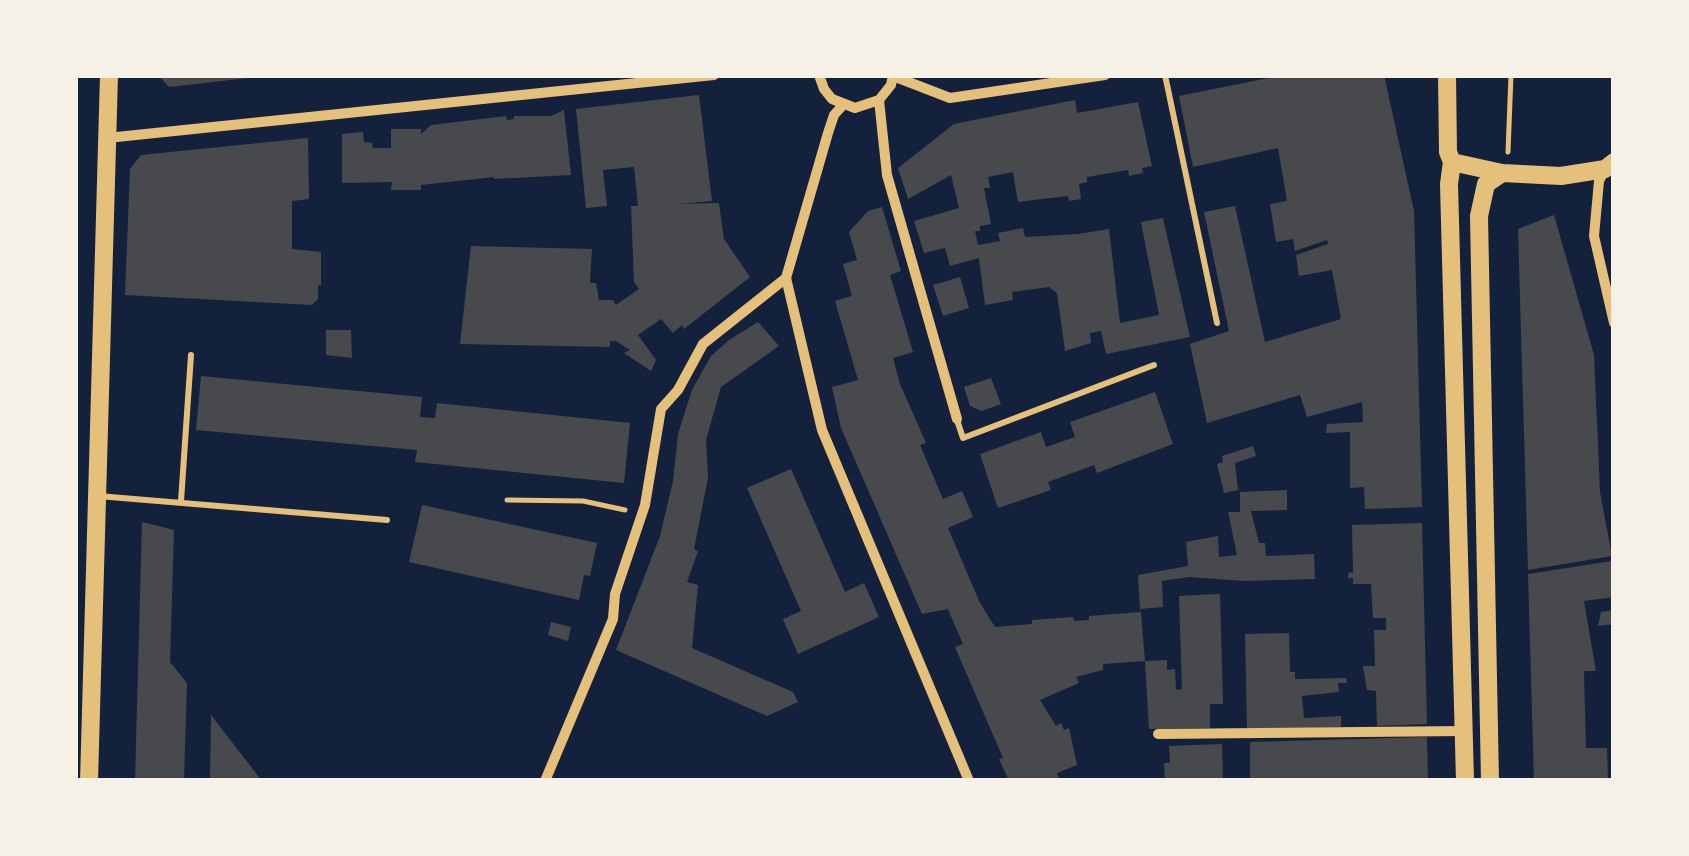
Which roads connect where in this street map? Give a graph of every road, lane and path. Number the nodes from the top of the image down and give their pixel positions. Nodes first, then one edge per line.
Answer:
1 (109, 75) edge
2 (714, 75) edge
3 (820, 75) edge
4 (1104, 75) edge
5 (1166, 75) edge
6 (1447, 75) edge
7 (1511, 75) edge
8 (893, 76) edge
9 (879, 100) junction
10 (843, 105) junction
11 (107, 138) junction
12 (1508, 155) dead end
13 (1452, 162) junction
14 (1610, 165) edge
15 (1502, 174) junction
16 (786, 278) junction
17 (1217, 322) dead end
18 (1614, 322) edge
19 (191, 354) dead end
20 (1154, 365) dead end
21 (957, 419) joint
22 (97, 496) junction
23 (507, 500) dead end
24 (181, 501) junction
25 (642, 512) junction
26 (387, 520) dead end
27 (1464, 731) junction
28 (1158, 734) dead end
29 (89, 781) edge
30 (544, 781) edge
31 (969, 781) edge
32 (1465, 781) edge
33 (1490, 781) edge

1 - 11 main road
2 - 11 street
3 - 10 street
4 - 8 street
5 - 17 lane
6 - 13 main road
7 - 12 path
8 - 9 street
9 - 10 street
9 - 21 street
10 - 16 street
11 - 22 main road
13 - 15 main road
13 - 27 main road
14 - 15 main road
14 - 18 street
15 - 33 main road
16 - 25 street
16 - 31 street
19 - 24 lane
20 - 21 lane
22 - 24 lane
22 - 29 main road
23 - 25 path
24 - 26 lane
25 - 30 street
27 - 28 street
27 - 32 main road

